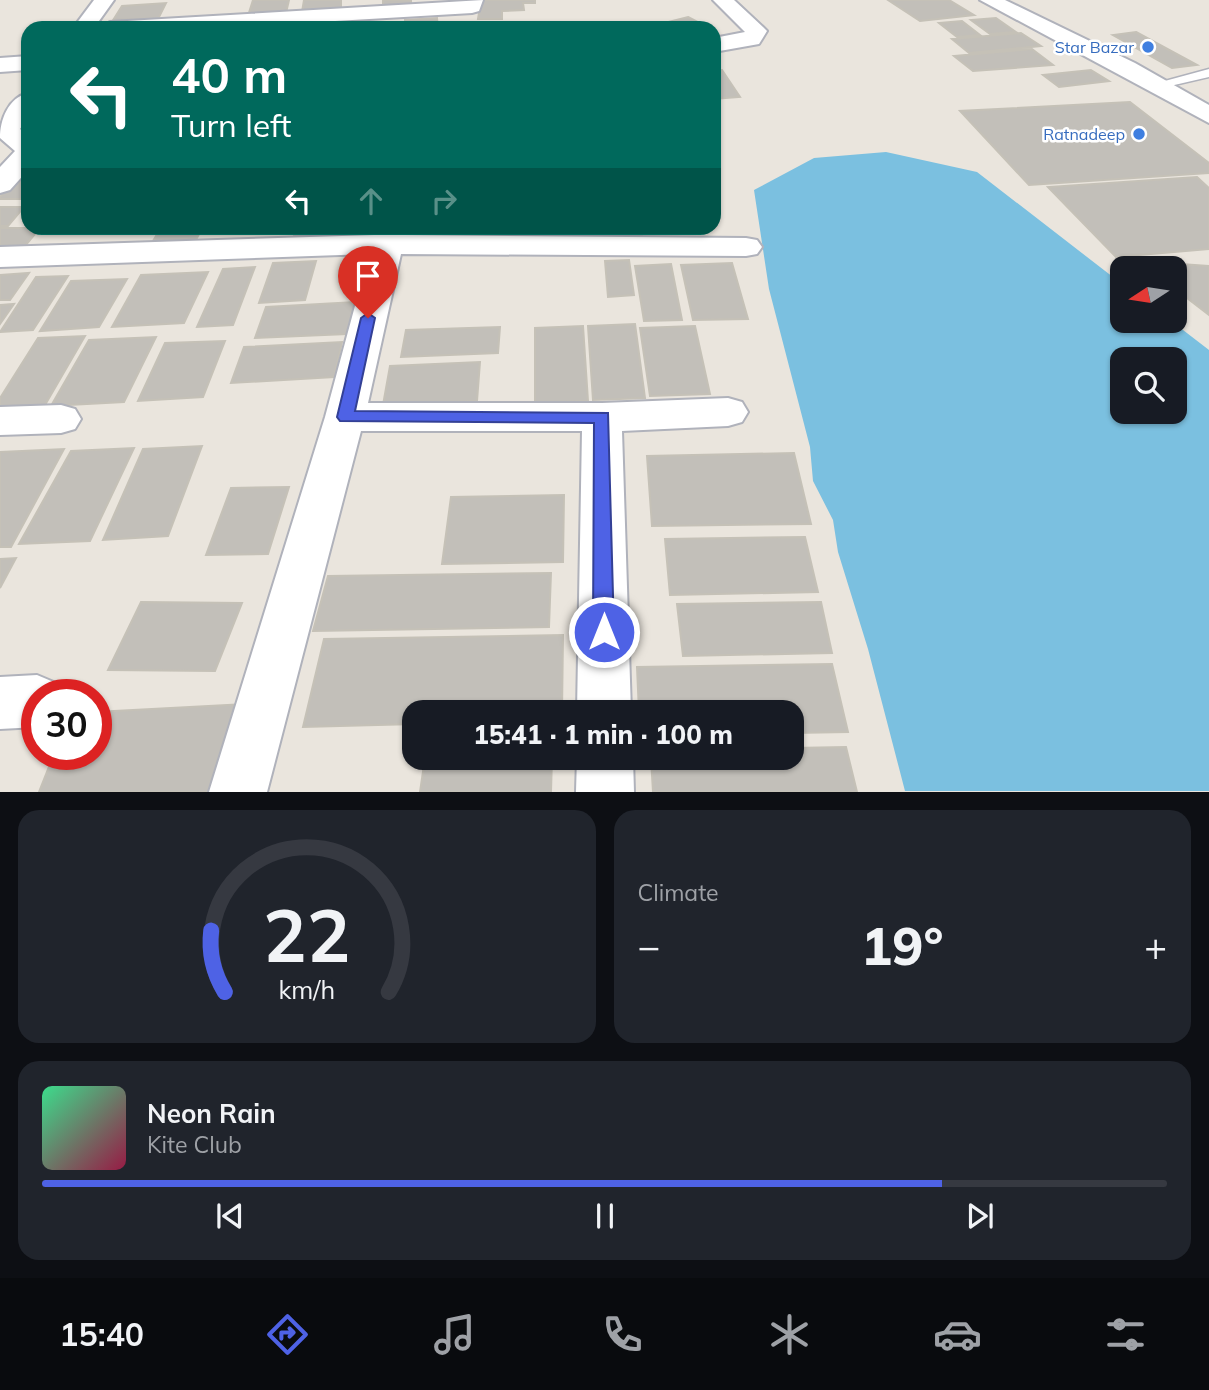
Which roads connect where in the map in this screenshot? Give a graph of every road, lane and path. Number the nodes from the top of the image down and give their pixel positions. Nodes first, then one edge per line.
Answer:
1 (104, 0) edge
2 (473, 0) edge
3 (723, 0) edge
4 (990, 0) edge
5 (88, 21) edge
6 (361, 21) edge
7 (721, 44) edge
8 (21, 64) edge
9 (0, 65) edge
10 (1209, 74) edge
11 (1157, 85) junction
12 (21, 108) edge
13 (1209, 115) edge
14 (3, 130) edge
15 (21, 145) edge
16 (21, 159) edge
17 (0, 184) edge
18 (388, 236) edge
19 (746, 247) dead end
20 (0, 257) edge
21 (728, 412) dead end
22 (345, 417) junction
23 (602, 417) junction
24 (61, 419) dead end
25 (0, 421) edge
26 (604, 700) edge
27 (21, 702) edge
28 (0, 703) edge
29 (605, 770) edge
30 (238, 792) edge
31 (605, 792) edge

1 - 5 street
2 - 6 street
3 - 7 street
4 - 11 street
8 - 9 street
10 - 11 lane
11 - 13 street
12 - 14 street
14 - 15 street
16 - 17 street
18 - 19 street
18 - 20 street
18 - 22 street
21 - 23 street
22 - 23 street
22 - 30 street
23 - 26 street
24 - 25 street
27 - 28 street
29 - 31 street

